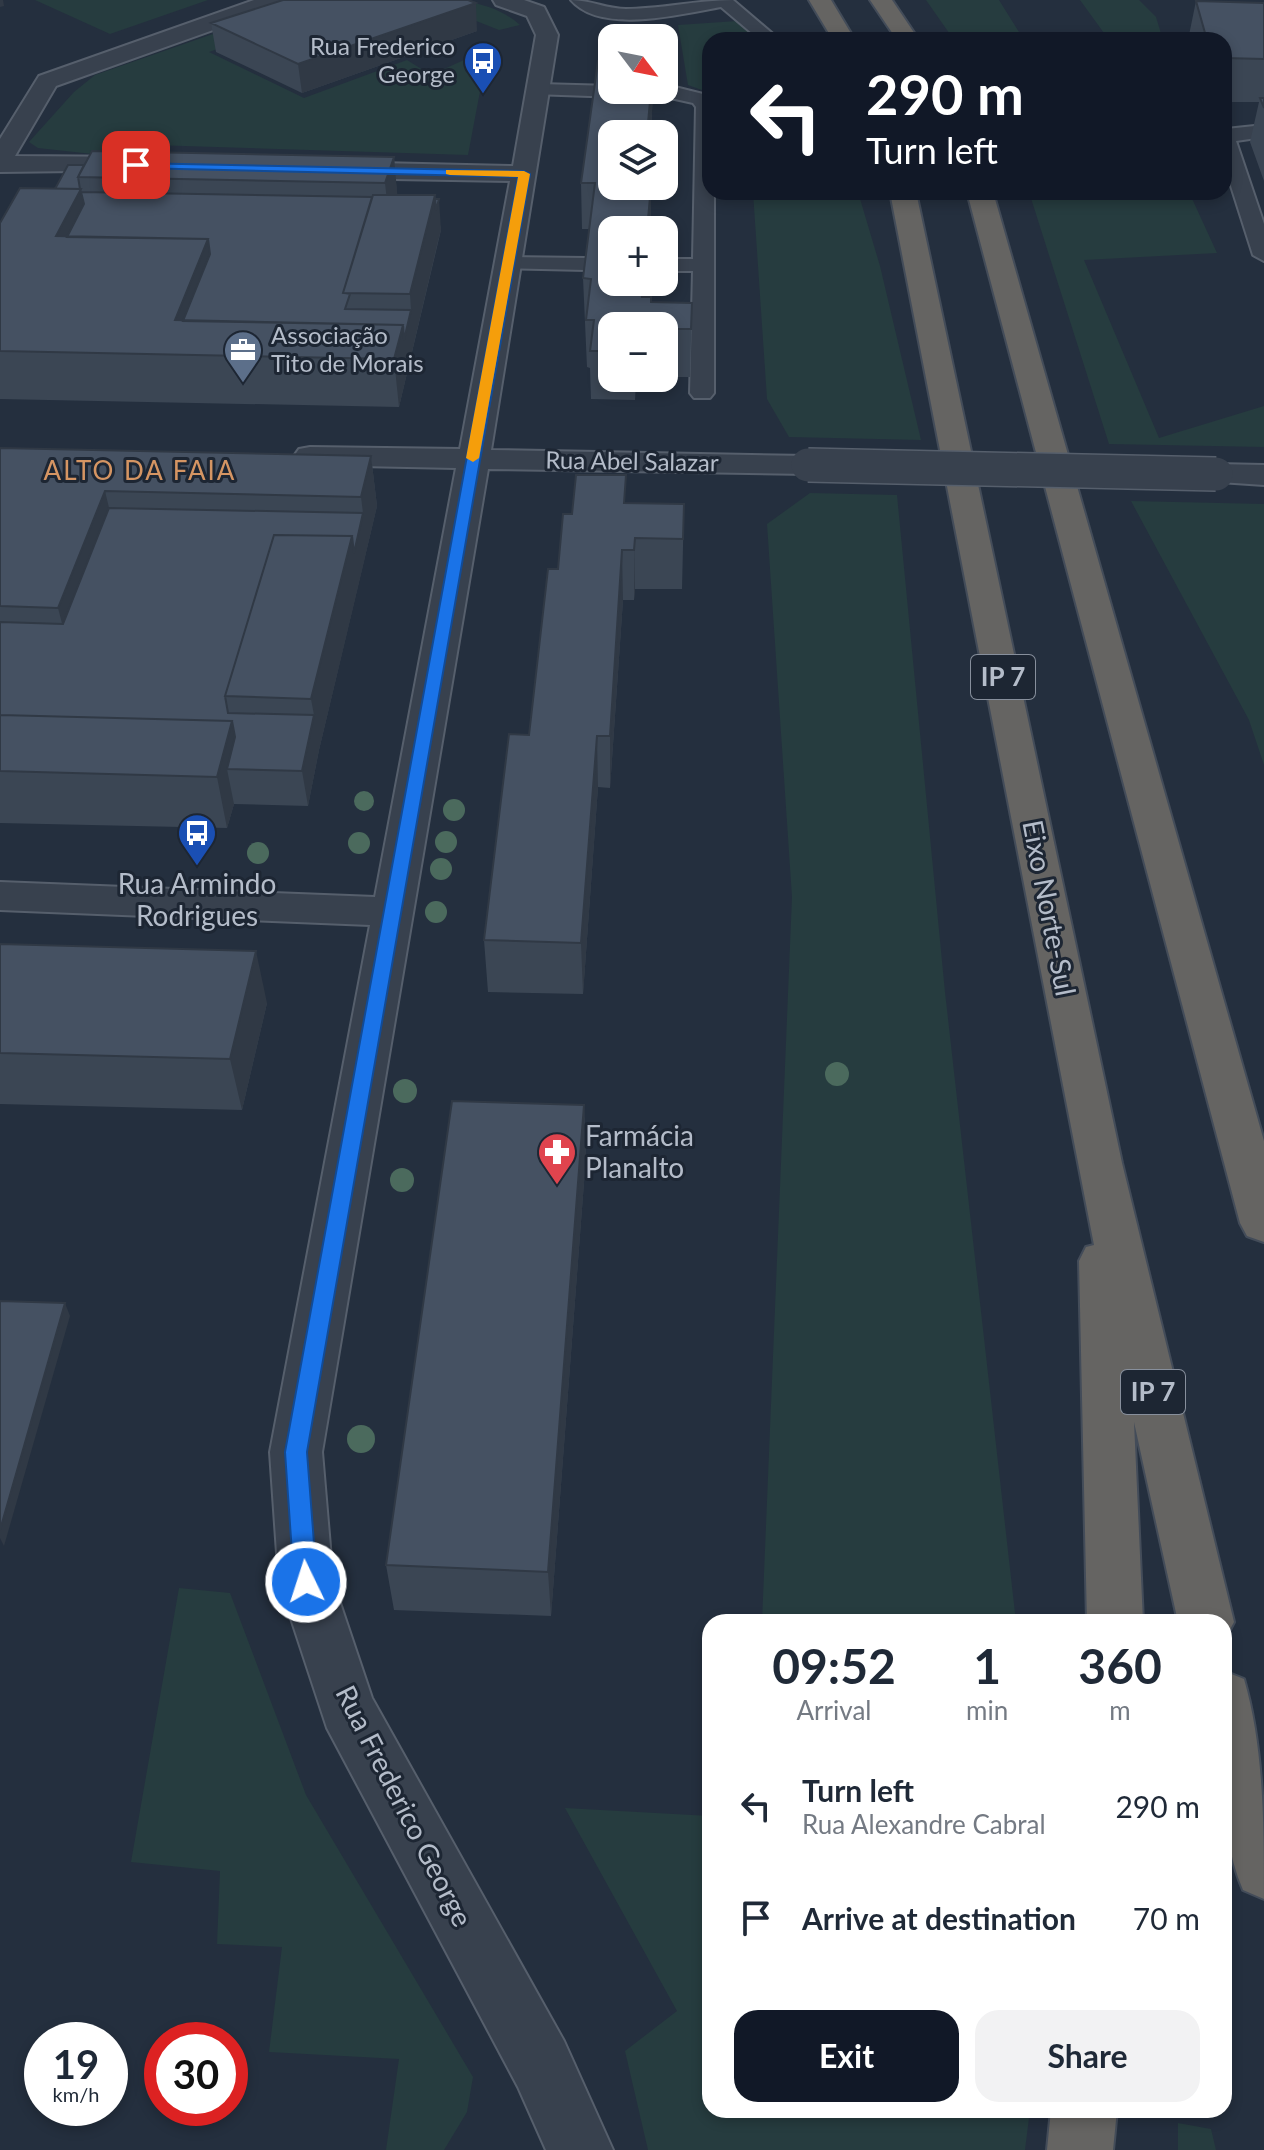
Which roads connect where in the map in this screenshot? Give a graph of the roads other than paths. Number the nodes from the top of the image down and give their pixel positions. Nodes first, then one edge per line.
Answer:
1 (275, 0) edge
2 (504, 0) edge
3 (580, 0) edge
4 (723, 0) edge
5 (820, 0) edge
6 (881, 0) edge
7 (761, 32) edge
8 (839, 32) edge
9 (903, 32) edge
10 (540, 90) junction
11 (702, 102) edge
12 (1264, 131) edge
13 (1232, 134) edge
14 (1232, 158) edge
15 (0, 162) edge
16 (168, 166) edge
17 (309, 169) edge
18 (524, 174) junction
19 (704, 200) edge
20 (905, 200) edge
21 (982, 200) edge
22 (1264, 255) edge
23 (508, 263) junction
24 (586, 264) edge
25 (678, 265) edge
26 (704, 265) junction
27 (702, 393) dead end
28 (286, 456) edge
29 (472, 460) junction
30 (1264, 475) edge
31 (0, 896) edge
32 (391, 912) junction
33 (1237, 1125) junction
34 (1099, 1163) junction
35 (1264, 1165) edge
36 (1264, 1223) edge
37 (1115, 1614) edge
38 (1204, 1614) edge
39 (1232, 1732) edge
40 (1264, 1869) edge
41 (1083, 2118) edge
42 (580, 2150) edge
43 (1080, 2150) edge

1 - 15 street
2 - 10 street, Rua Frederico George
3 - 4 lane
4 - 7 lane
5 - 8 highway
6 - 9 highway
10 - 11 lane
10 - 18 street, Rua Frederico George
12 - 13 lane
14 - 22 lane
15 - 16 street
17 - 18 street
18 - 23 street, Rua Frederico George
19 - 26 lane
20 - 34 highway, Eixo Norte-Sul / IP 7
21 - 33 highway
23 - 24 lane
23 - 29 street, Rua Frederico George
25 - 26 lane
26 - 27 lane
28 - 29 street, Rua Abel Salazar
29 - 30 street, Rua Abel Salazar, bridge
29 - 32 street, Rua Frederico George
31 - 32 street
32 - 42 street, Rua Frederico George
33 - 35 highway
33 - 36 highway
34 - 37 highway
34 - 38 highway, Eixo Norte-Sul / IP 7
39 - 40 highway
41 - 43 highway

